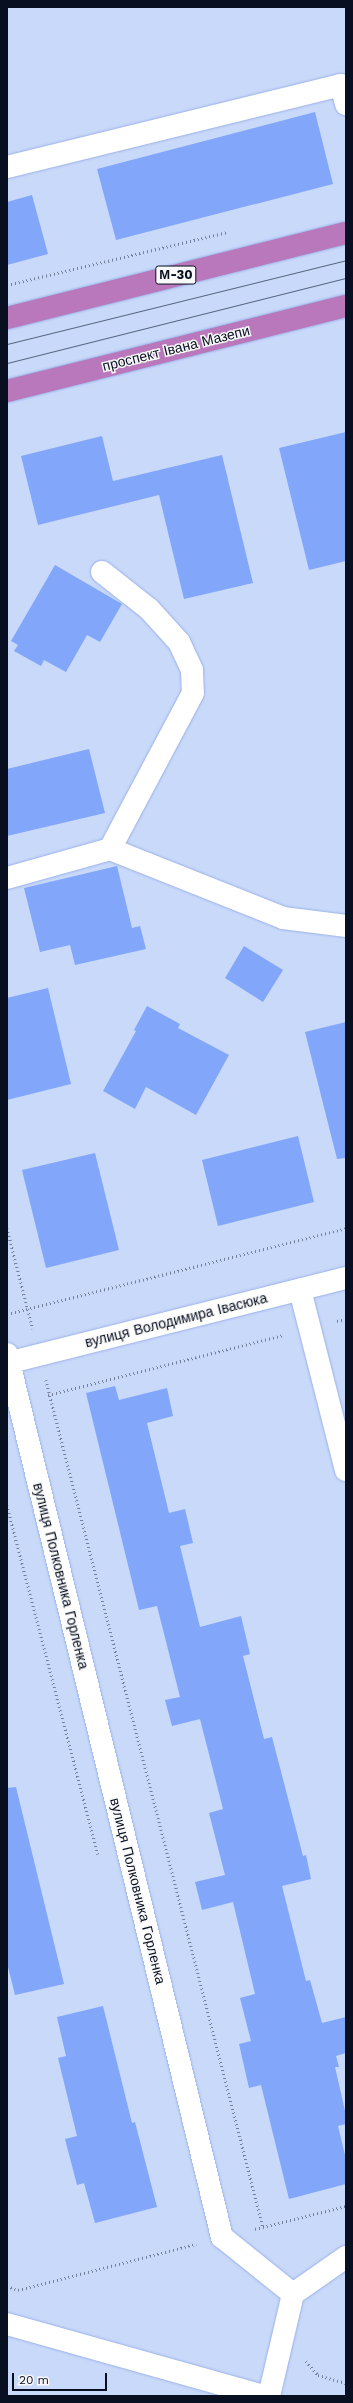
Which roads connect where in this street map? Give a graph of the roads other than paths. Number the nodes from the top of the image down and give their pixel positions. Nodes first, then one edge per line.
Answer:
1 (344, 91) edge
2 (7, 167) edge
3 (346, 233) edge
4 (346, 306) edge
5 (7, 318) edge
6 (7, 391) edge
7 (102, 572) dead end
8 (110, 848) junction
9 (7, 878) edge
10 (346, 926) edge
11 (346, 1278) edge
12 (300, 1290) junction
13 (8, 1360) edge
14 (346, 1470) edge
15 (346, 2257) edge
16 (293, 2294) junction
17 (7, 2324) edge
18 (263, 2396) edge
19 (269, 2396) edge

1 - 2 street
3 - 5 highway, М-30
4 - 6 highway, проспект Івана Мазепи
7 - 8 street
8 - 9 street
8 - 10 street
11 - 12 street, вулиця Володимира Івасюка
12 - 13 street, вулиця Володимира Івасюка
12 - 14 street
13 - 16 street, вулиця Полковника Горленка
15 - 16 street
16 - 19 street
17 - 18 street

